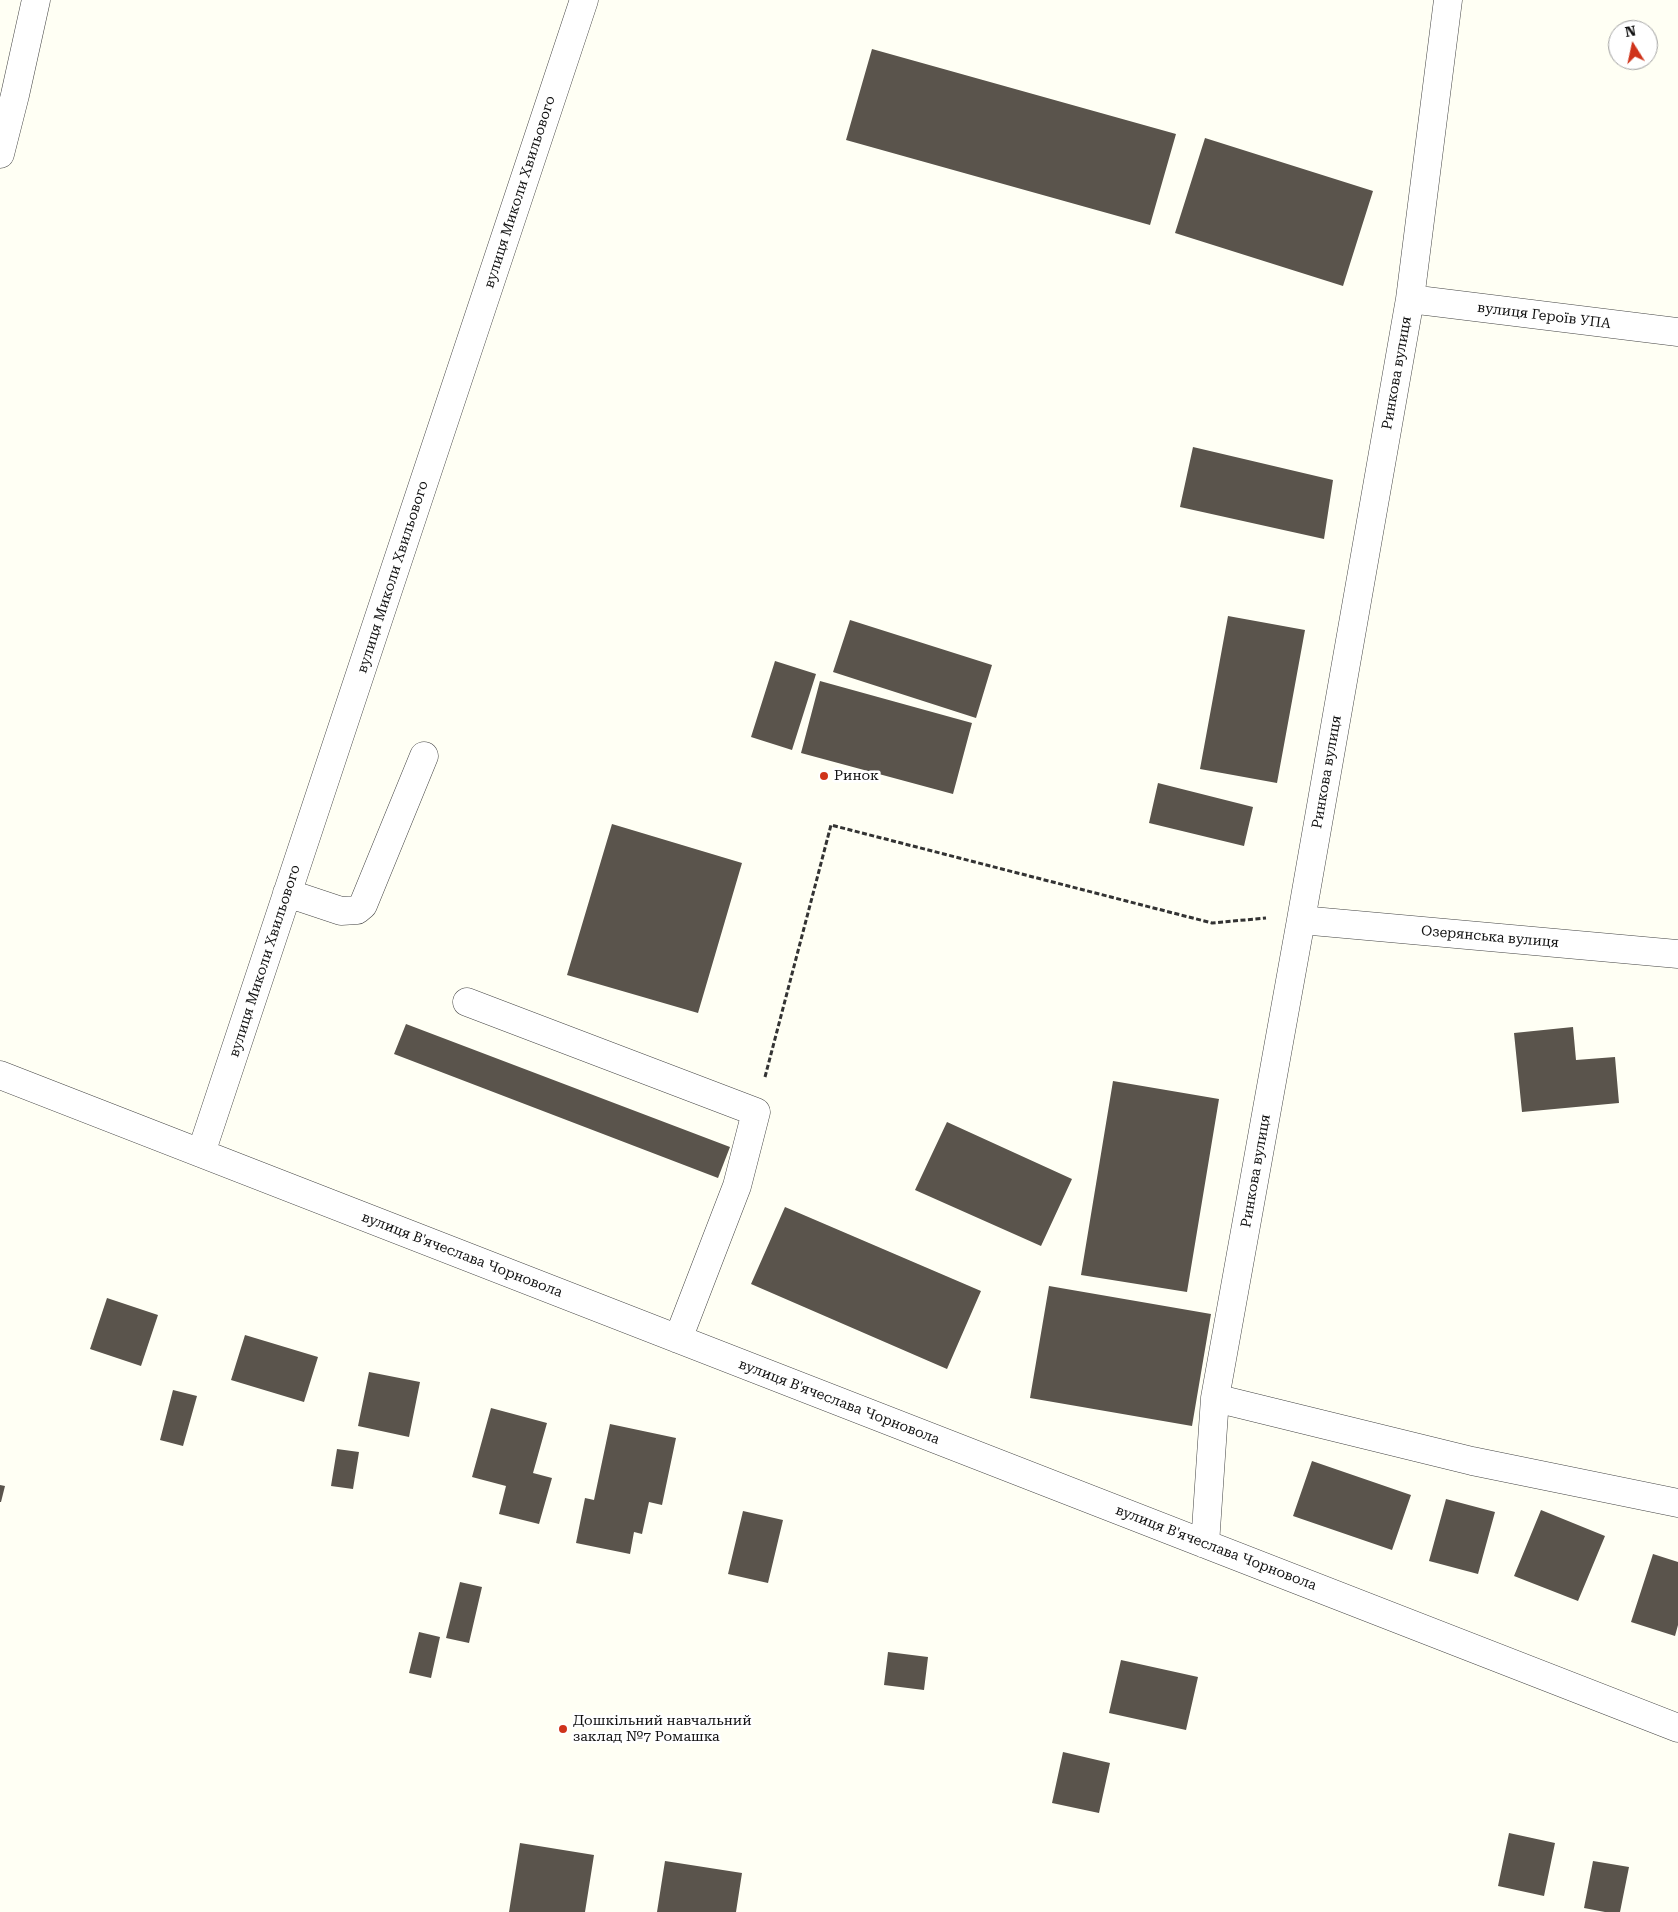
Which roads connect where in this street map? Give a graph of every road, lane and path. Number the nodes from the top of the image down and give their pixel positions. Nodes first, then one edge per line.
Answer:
1 (36, 0) edge
2 (584, 0) edge
3 (1448, 0) edge
4 (8, 94) edge
5 (0, 154) edge
6 (1410, 299) junction
7 (1678, 332) edge
8 (424, 756) dead end
9 (288, 893) junction
10 (1301, 920) junction
11 (1678, 954) edge
12 (467, 1002) dead end
13 (0, 1075) edge
14 (756, 1112) junction
15 (201, 1154) junction
16 (678, 1339) junction
17 (1215, 1398) junction
18 (1678, 1503) edge
19 (1205, 1544) junction
20 (1678, 1728) edge

1 - 4 street
2 - 9 street, вулиця Миколи Хвильового
3 - 6 street, Ринкова вулиця
4 - 5 street
6 - 7 street, вулиця Героїв УПА
6 - 10 street, Ринкова вулиця
8 - 9 street
9 - 15 street, вулиця Миколи Хвильового
10 - 11 street, Озерянська вулиця
10 - 14 path
10 - 17 street, Ринкова вулиця
12 - 14 street
13 - 15 street, вулиця В'ячеслава Чорновола
14 - 16 street
15 - 16 street, вулиця В'ячеслава Чорновола
16 - 19 street, вулиця В'ячеслава Чорновола
17 - 18 street
17 - 19 street, Ринкова вулиця
19 - 20 street, вулиця В'ячеслава Чорновола

